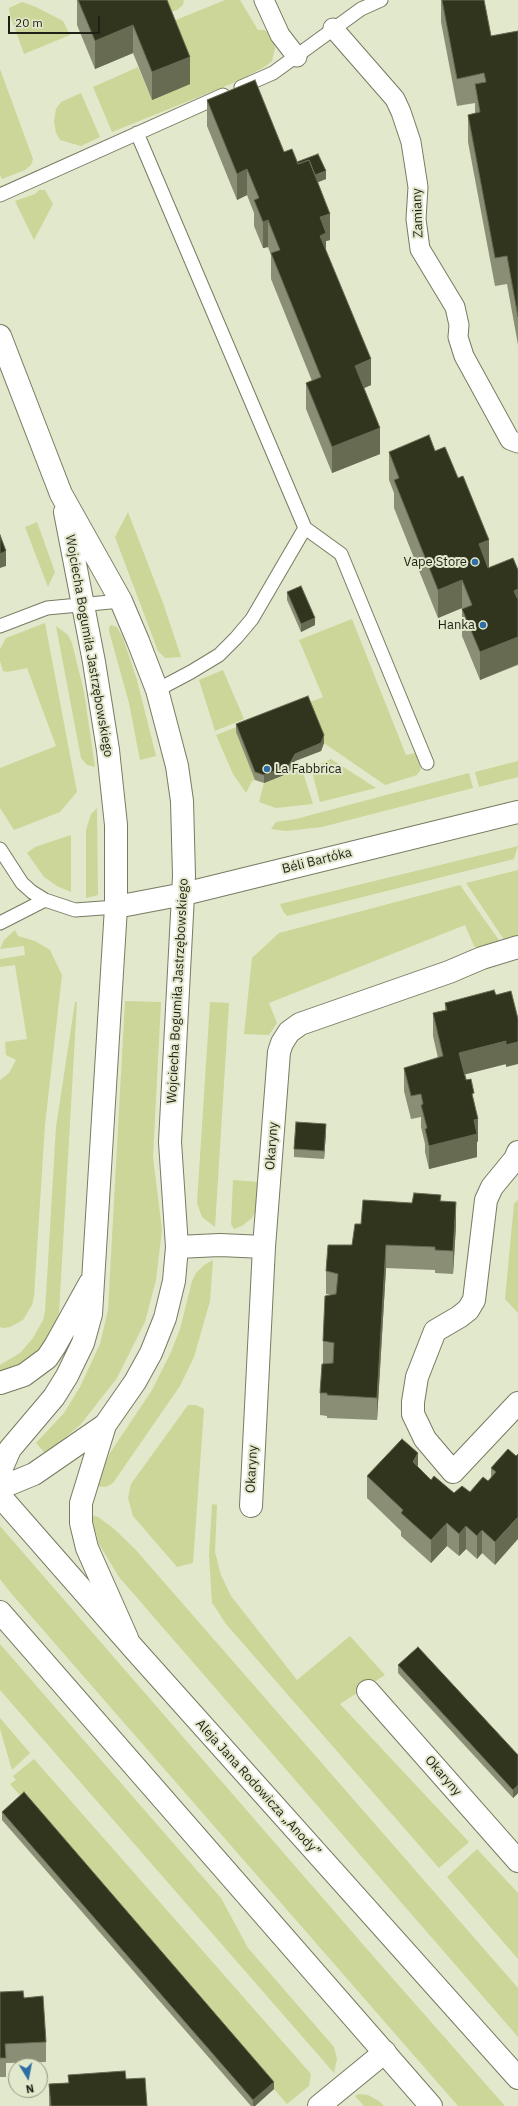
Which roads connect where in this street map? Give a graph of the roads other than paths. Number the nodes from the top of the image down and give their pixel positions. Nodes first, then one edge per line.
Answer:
1 (264, 0) edge
2 (381, 0) edge
3 (333, 28) junction
4 (297, 57) junction
5 (137, 133) junction
6 (0, 195) edge
7 (0, 336) edge
8 (518, 443) edge
9 (61, 494) junction
10 (304, 528) junction
11 (121, 600) junction
12 (82, 605) junction
13 (0, 626) edge
14 (157, 690) junction
15 (428, 763) dead end
16 (518, 812) edge
17 (0, 848) edge
18 (184, 894) junction
19 (45, 900) junction
20 (116, 907) junction
21 (0, 922) edge
22 (518, 947) edge
23 (518, 1152) edge
24 (177, 1247) junction
25 (264, 1247) junction
26 (93, 1277) junction
27 (0, 1383) edge
28 (518, 1403) edge
29 (104, 1425) junction
30 (0, 1472) edge
31 (0, 1488) edge
32 (0, 1496) edge
33 (250, 1506) dead end
34 (0, 1612) edge
35 (130, 1644) junction
36 (368, 1691) dead end
37 (518, 1861) edge
38 (385, 2052) junction
39 (518, 2078) edge
40 (319, 2106) edge
41 (431, 2106) edge

1 - 4 street
2 - 3 lane
3 - 4 lane
3 - 8 street, Zamiany
4 - 5 lane
5 - 6 lane
5 - 10 lane
7 - 9 street, Wojciecha Bogumiła Jastrzębowskiego
9 - 11 street, Wojciecha Bogumiła Jastrzębowskiego
9 - 12 street, Wojciecha Bogumiła Jastrzębowskiego
10 - 14 lane
10 - 15 lane
11 - 12 lane
11 - 14 street, Wojciecha Bogumiła Jastrzębowskiego
12 - 13 lane
12 - 20 street, Wojciecha Bogumiła Jastrzębowskiego
14 - 18 street, Wojciecha Bogumiła Jastrzębowskiego
16 - 18 street, Béli Bartóka
17 - 19 lane
18 - 20 street, Béli Bartóka
18 - 24 street, Wojciecha Bogumiła Jastrzębowskiego
19 - 20 lane
19 - 21 lane
20 - 26 street, Wojciecha Bogumiła Jastrzębowskiego
22 - 25 street, Okaryny
23 - 28 street
24 - 25 street
24 - 29 street, Wojciecha Bogumiła Jastrzębowskiego
25 - 33 street, Okaryny
26 - 27 street
26 - 30 street, Wojciecha Bogumiła Jastrzębowskiego
29 - 31 street
29 - 35 street, Wojciecha Bogumiła Jastrzębowskiego
32 - 35 street, Aleja Jana Rodowicza „Anody”
34 - 38 street
35 - 39 street, Aleja Jana Rodowicza „Anody”
36 - 37 street, Okaryny
38 - 40 street
38 - 41 street

